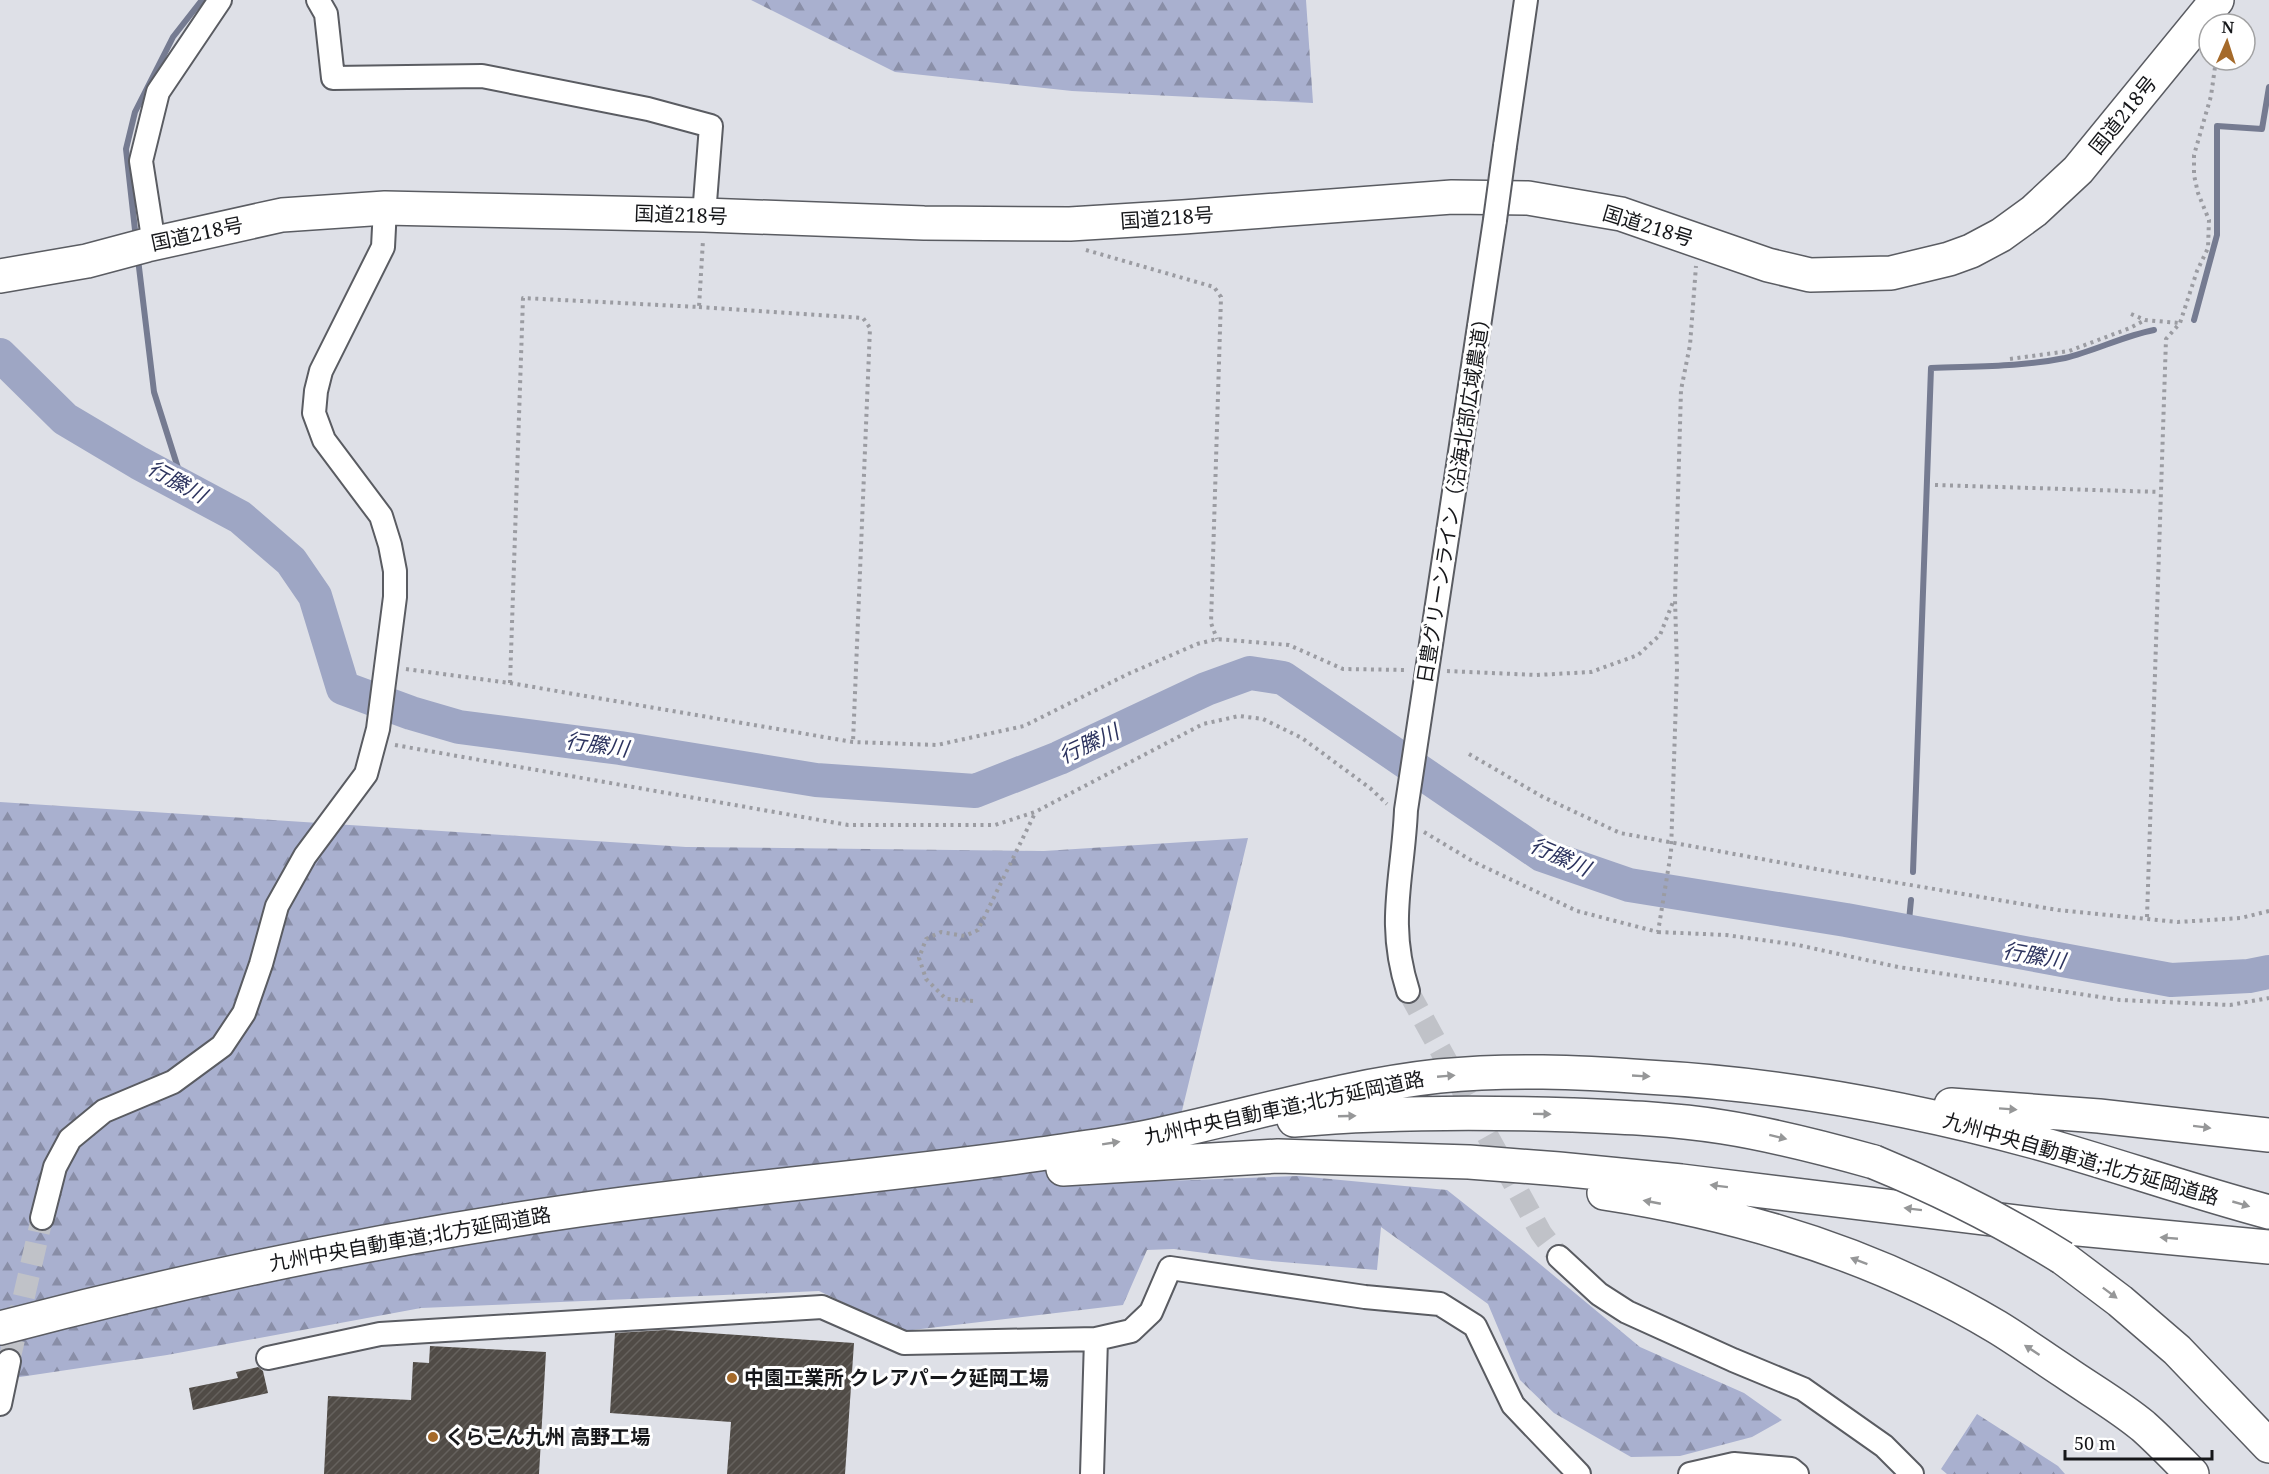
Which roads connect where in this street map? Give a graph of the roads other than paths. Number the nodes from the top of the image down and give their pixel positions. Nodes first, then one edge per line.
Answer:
1 (220, 0) edge
2 (318, 0) edge
3 (1526, 0) edge
4 (2217, 0) edge
5 (385, 208) junction
6 (704, 215) junction
7 (140, 247) junction
8 (0, 276) edge
9 (1408, 991) tunnel mouth
10 (1761, 1086) junction
11 (2269, 1135) edge
12 (1143, 1138) junction
13 (1163, 1164) junction
14 (825, 1182) junction
15 (2269, 1212) edge
16 (42, 1218) tunnel mouth
17 (2269, 1247) edge
18 (1559, 1257) tunnel mouth
19 (0, 1328) edge
20 (1096, 1340) junction
21 (268, 1358) dead end
22 (9, 1361) tunnel mouth
23 (2081, 1383) junction
24 (0, 1404) edge
25 (2269, 1446) edge
26 (1092, 1474) edge
27 (1579, 1474) edge
28 (1690, 1474) edge
29 (1797, 1474) edge
30 (1912, 1474) edge
31 (2182, 1474) edge
32 (2192, 1474) edge

1 - 7 street
2 - 6 street
3 - 9 street, 日豊グリーンライン（沿海北部広域農道）, bridge
4 - 6 highway, 国道218号
5 - 6 highway, 国道218号
5 - 7 highway, 国道218号
5 - 16 street
7 - 8 highway, 国道218号
10 -> 11 highway
12 -> 10 highway, 九州中央自動車道;北方延岡道路
10 -> 15 highway, 九州中央自動車道;北方延岡道路
14 -> 12 highway, 九州中央自動車道;北方延岡道路
12 -> 25 highway, bridge
13 - 14 highway, 九州中央自動車道;北方延岡道路
17 -> 13 highway, 九州中央自動車道;北方延岡道路
23 -> 13 highway
14 - 19 highway, 九州中央自動車道;北方延岡道路
18 - 30 street
20 - 21 street
20 - 26 street
20 - 27 street
22 - 24 street
23 - 31 highway
23 - 32 highway
28 - 29 street

